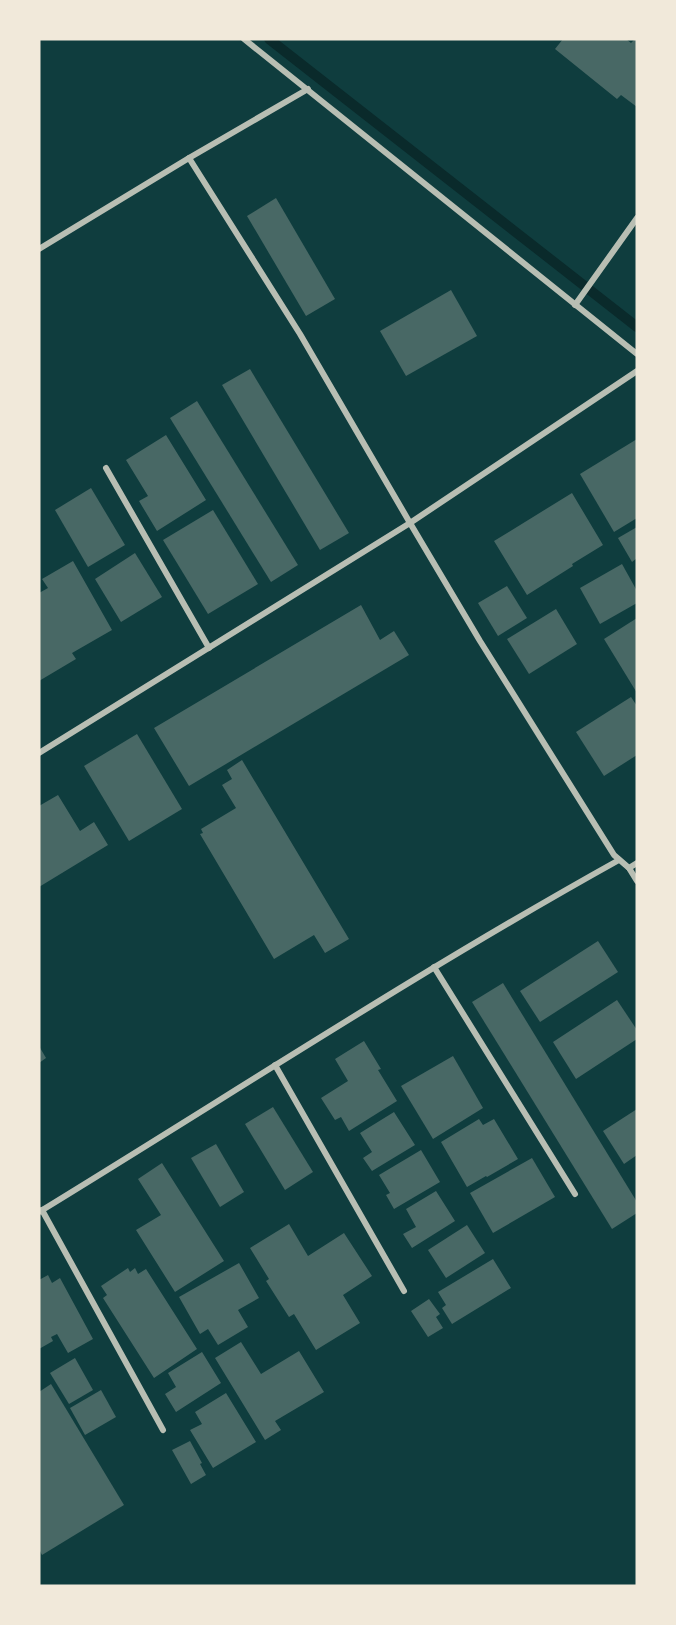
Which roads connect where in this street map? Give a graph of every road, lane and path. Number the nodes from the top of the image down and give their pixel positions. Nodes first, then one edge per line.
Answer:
1 (244, 39) edge
2 (308, 89) junction
3 (189, 158) junction
4 (637, 218) edge
5 (39, 249) edge
6 (575, 305) junction
7 (637, 354) edge
8 (637, 371) edge
9 (105, 468) dead end
10 (410, 524) junction
11 (209, 648) junction
12 (39, 753) edge
13 (619, 860) junction
14 (637, 863) edge
15 (628, 868) junction
16 (637, 881) edge
17 (434, 967) junction
18 (275, 1065) junction
19 (574, 1194) dead end
20 (40, 1211) edge
21 (404, 1292) dead end
22 (163, 1430) dead end

1 - 2 street
2 - 3 street
2 - 6 street
3 - 5 street
3 - 10 street
4 - 6 street
6 - 7 street
8 - 10 street
9 - 11 street
10 - 11 street
10 - 13 street
11 - 12 street
13 - 15 street
13 - 17 street
14 - 15 street
15 - 16 street
17 - 18 street
17 - 19 street
18 - 20 street
18 - 21 street
20 - 22 street

